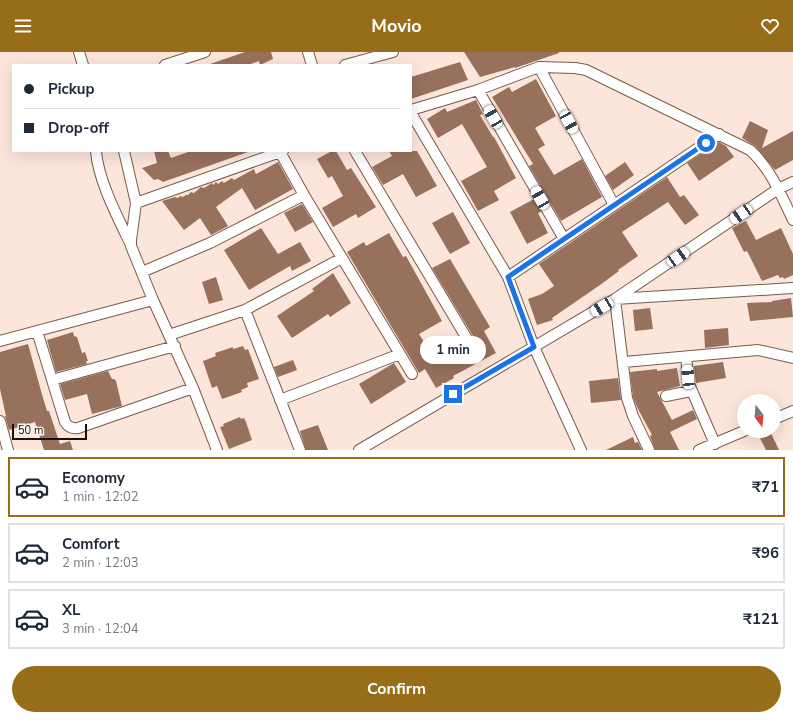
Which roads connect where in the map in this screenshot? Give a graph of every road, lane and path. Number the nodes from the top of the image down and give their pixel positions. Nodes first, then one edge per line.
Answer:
1 (79, 52) edge
2 (205, 52) edge
3 (308, 52) edge
4 (393, 52) edge
5 (83, 64) edge
6 (168, 64) edge
7 (312, 64) edge
8 (349, 64) edge
9 (539, 67) junction
10 (478, 90) junction
11 (412, 110) edge
12 (412, 115) edge
13 (719, 134) junction
14 (96, 152) edge
15 (124, 152) edge
16 (278, 152) edge
17 (282, 152) edge
18 (356, 152) edge
19 (793, 182) edge
20 (778, 189) junction
21 (304, 195) junction
22 (136, 203) junction
23 (614, 205) junction
24 (793, 220) edge
25 (564, 239) junction
26 (131, 246) junction
27 (342, 258) junction
28 (142, 272) junction
29 (508, 277) junction
30 (793, 288) edge
31 (615, 299) junction
32 (153, 300) junction
33 (245, 310) junction
34 (37, 331) junction
35 (170, 335) junction
36 (466, 337) dead end
37 (0, 341) edge
38 (175, 346) junction
39 (534, 347) junction
40 (400, 354) junction
41 (686, 357) junction
42 (793, 358) edge
43 (624, 362) junction
44 (412, 374) dead end
45 (52, 380) junction
46 (193, 388) junction
47 (691, 391) junction
48 (666, 396) dead end
49 (280, 400) junction
50 (793, 411) edge
51 (781, 416) edge
52 (0, 421) edge
53 (737, 434) edge
54 (715, 444) junction
55 (8, 450) edge
56 (216, 450) edge
57 (300, 450) edge
58 (359, 450) edge
59 (581, 450) edge
60 (649, 450) edge
61 (699, 450) edge

1 - 5 street
2 - 6 street
3 - 7 street
4 - 8 street
9 - 10 street
9 - 13 street
9 - 23 street
10 - 11 street
10 - 25 street
12 - 29 street
13 - 20 street
13 - 23 street
14 - 26 street
15 - 22 street
16 - 22 street
17 - 21 street
18 - 36 street
19 - 20 street
20 - 24 street
20 - 31 street
21 - 27 street
21 - 28 street
22 - 26 street
23 - 25 street
25 - 29 street
26 - 28 street
27 - 33 street
27 - 40 street
28 - 32 street
29 - 39 street
30 - 31 street
31 - 39 street
31 - 43 street
32 - 34 street
32 - 35 street
33 - 35 street
33 - 49 street
34 - 37 street
34 - 45 street
35 - 38 street
38 - 45 street
38 - 46 street
39 - 58 street
39 - 59 street
40 - 44 street
40 - 49 street
41 - 42 street
41 - 43 street
41 - 47 street
43 - 60 street
45 - 46 street
46 - 56 street
47 - 48 street
47 - 54 street
49 - 57 street
50 - 51 street
52 - 55 street
53 - 54 street
54 - 61 street

